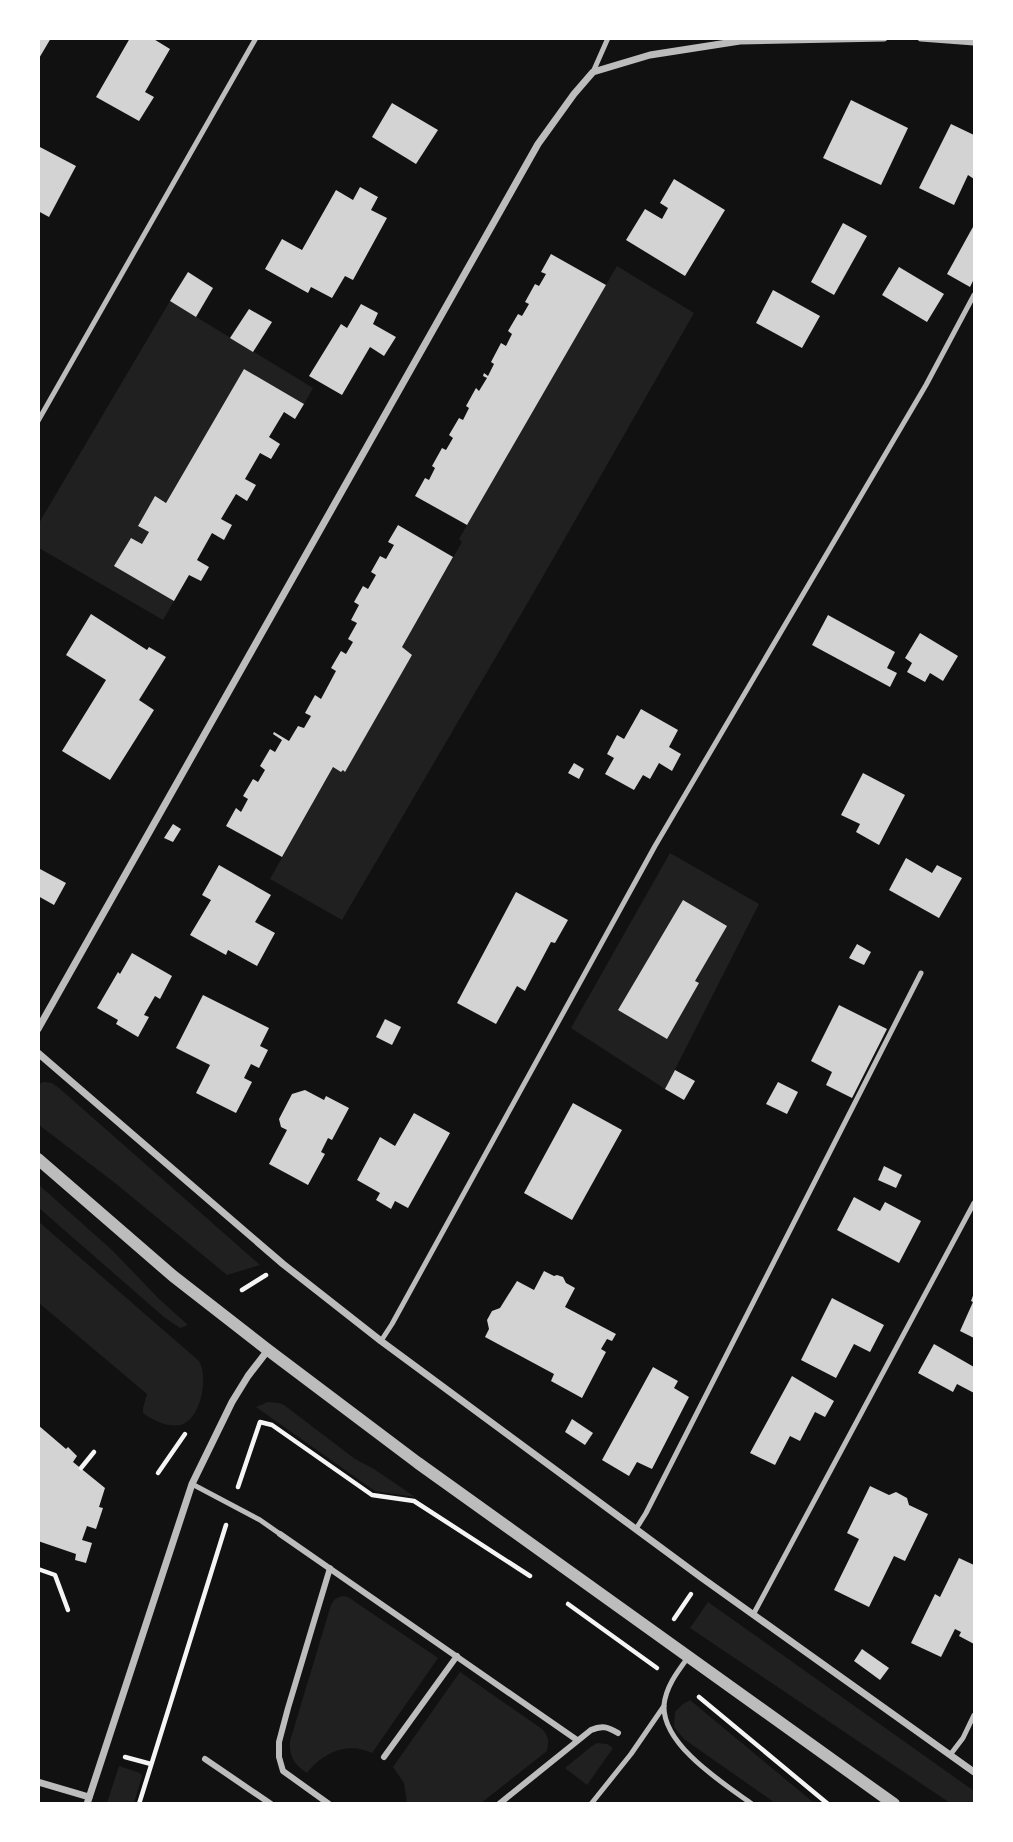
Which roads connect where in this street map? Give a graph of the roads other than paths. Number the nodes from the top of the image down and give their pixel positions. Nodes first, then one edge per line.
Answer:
1 (256, 38) edge
2 (608, 38) edge
3 (884, 38) edge
4 (921, 38) edge
5 (975, 42) edge
6 (593, 72) junction
7 (975, 295) edge
8 (38, 421) edge
9 (921, 973) dead end
10 (38, 1029) edge
11 (38, 1053) edge
12 (38, 1159) edge
13 (975, 1203) edge
14 (381, 1341) junction
15 (268, 1350) junction
16 (192, 1484) junction
17 (636, 1530) junction
18 (280, 1534) joint
19 (330, 1569) junction
20 (753, 1615) junction
21 (457, 1656) junction
22 (689, 1656) junction
23 (664, 1706) junction
24 (975, 1715) edge
25 (618, 1733) dead end
26 (577, 1740) junction
27 (950, 1755) junction
28 (383, 1758) dead end
29 (205, 1759) dead end
30 (975, 1772) edge
31 (38, 1782) edge
32 (88, 1800) edge
33 (271, 1804) edge
34 (330, 1804) edge
35 (499, 1804) edge
36 (591, 1804) edge
37 (752, 1804) edge
38 (894, 1804) edge

1 - 8 lane
2 - 6 lane
3 - 6 street
4 - 5 street
6 - 10 street
7 - 14 lane
9 - 17 lane
11 - 14 street
12 - 15 street
13 - 20 lane
14 - 17 street
15 - 16 street
15 - 22 street
16 - 18 lane
16 - 32 street
17 - 20 street
18 - 19 street
19 - 21 street
19 - 34 street
20 - 27 street
21 - 26 street
21 - 28 street
22 - 23 lane
22 - 38 street
23 - 36 lane
23 - 37 lane
24 - 27 lane
25 - 26 street
26 - 35 street
27 - 30 street
29 - 33 street
31 - 32 street

